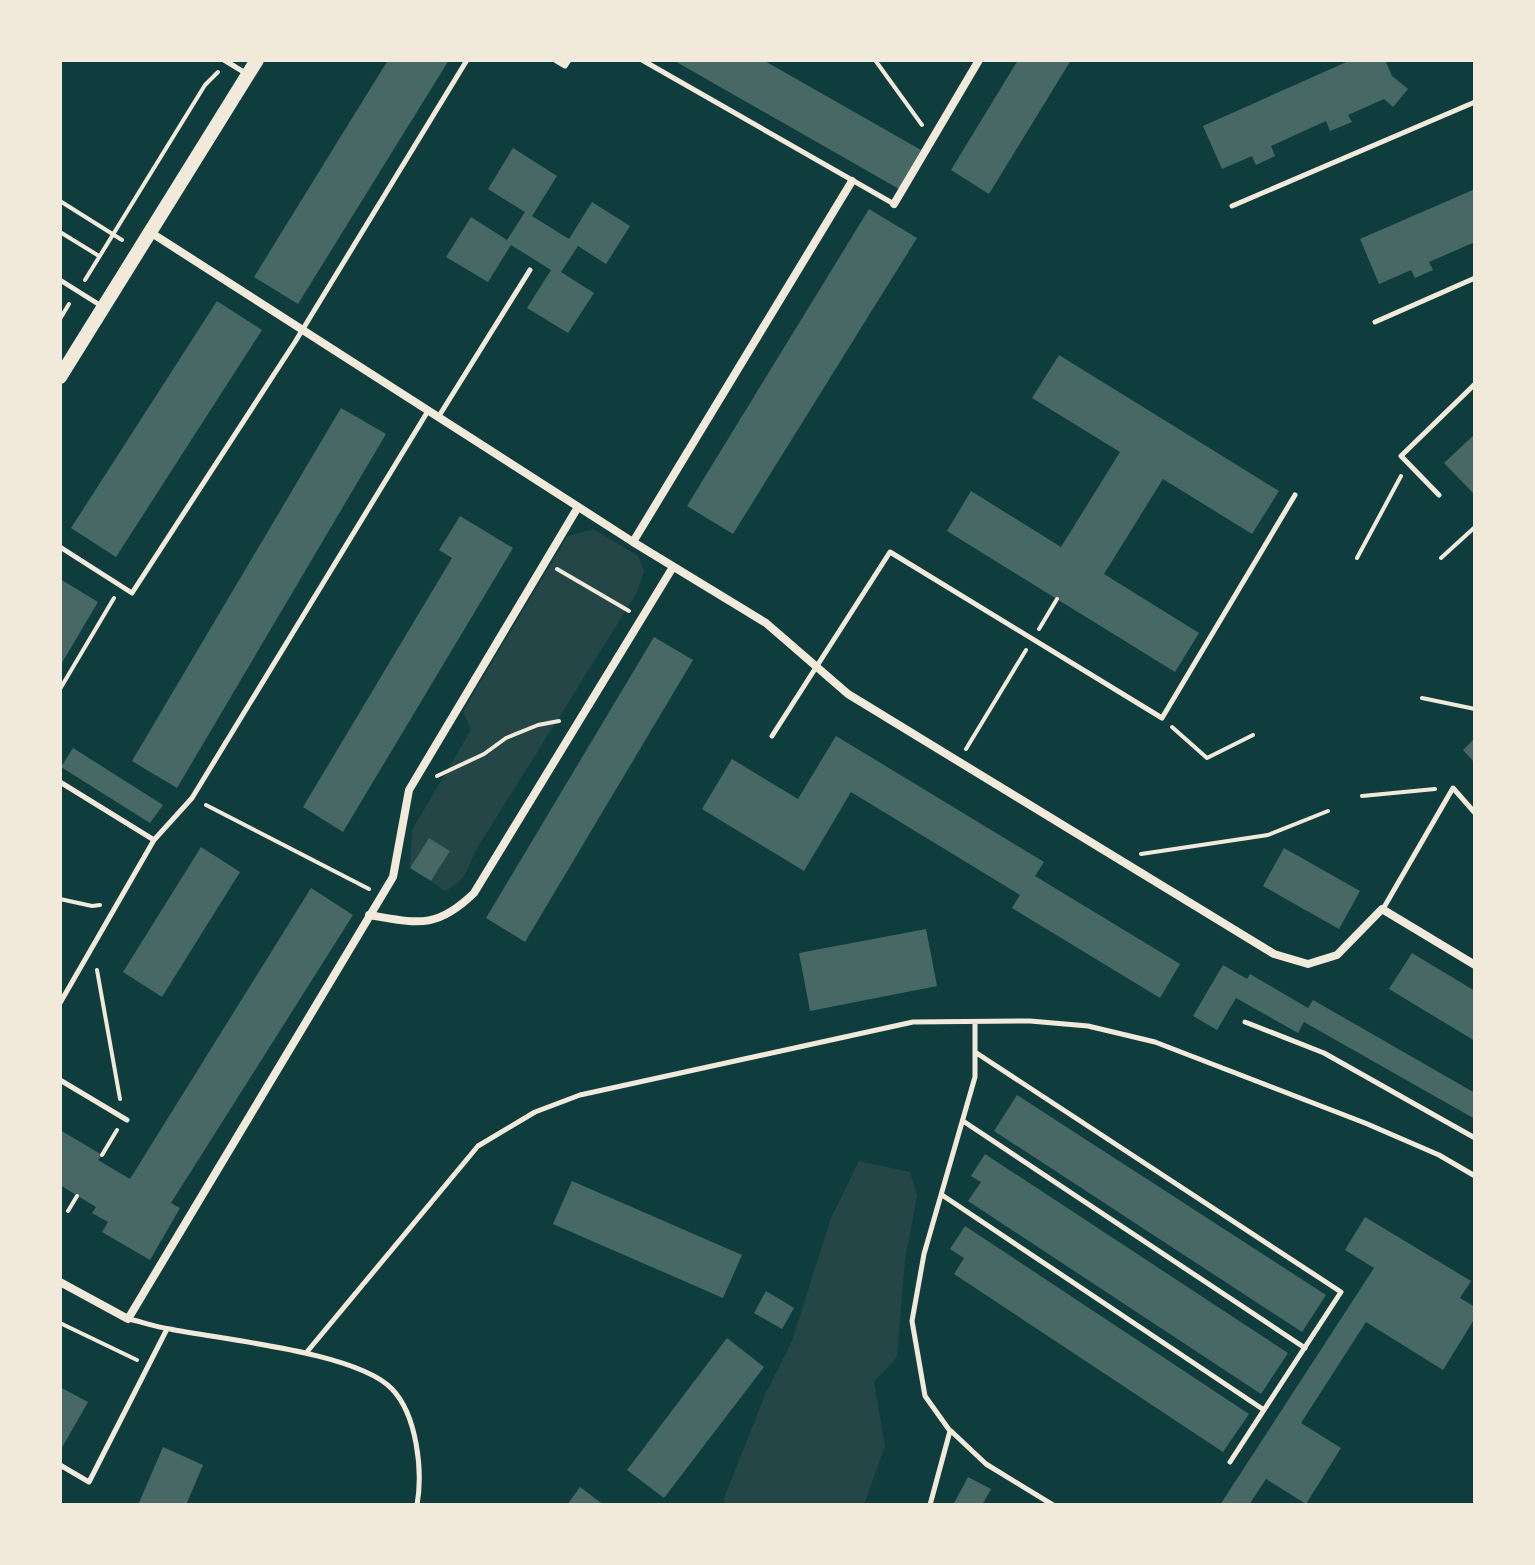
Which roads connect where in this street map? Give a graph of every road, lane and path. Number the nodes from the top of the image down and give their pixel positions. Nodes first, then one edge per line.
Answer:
1 (257, 60) edge
2 (467, 60) edge
3 (555, 60) edge
4 (569, 60) edge
5 (642, 60) edge
6 (875, 60) edge
7 (979, 60) edge
8 (226, 61) edge
9 (248, 75) junction
10 (1475, 102) edge
11 (933, 139) junction
12 (852, 181) junction
13 (60, 201) edge
14 (894, 204) joint
15 (1232, 206) dead end
16 (60, 232) edge
17 (150, 232) junction
18 (113, 234) junction
19 (128, 244) dead end
20 (99, 256) junction
21 (530, 270) dead end
22 (1475, 278) edge
23 (60, 280) edge
24 (78, 290) junction
25 (103, 307) junction
26 (60, 319) edge
27 (1375, 322) dead end
28 (302, 330) junction
29 (60, 377) edge
30 (1475, 384) edge
31 (428, 411) junction
32 (438, 417) junction
33 (1408, 463) junction
34 (1295, 495) dead end
35 (1439, 495) dead end
36 (578, 507) junction
37 (1475, 527) edge
38 (633, 542) junction
39 (60, 547) edge
40 (1357, 558) dead end
41 (1441, 558) dead end
42 (545, 561) junction
43 (673, 567) junction
44 (122, 586) junction
45 (1057, 599) dead end
46 (641, 619) junction
47 (1033, 638) junction
48 (816, 668) junction
49 (60, 689) edge
50 (1422, 698) dead end
51 (1475, 709) edge
52 (581, 717) junction
53 (1162, 718) junction
54 (1253, 735) dead end
55 (772, 736) dead end
56 (959, 761) junction
57 (60, 782) edge
58 (1453, 788) junction
59 (409, 790) junction
60 (1362, 796) dead end
61 (192, 798) junction
62 (1328, 811) dead end
63 (1475, 813) edge
64 (154, 840) junction
65 (1116, 858) junction
66 (382, 895) junction
67 (60, 899) edge
68 (118, 903) junction
69 (1382, 909) junction
70 (369, 915) junction
71 (96, 965) dead end
72 (1475, 965) edge
73 (60, 1003) edge
74 (1245, 1022) dead end
75 (975, 1023) junction
76 (975, 1052) junction
77 (60, 1080) edge
78 (125, 1119) junction
79 (963, 1121) junction
80 (1475, 1138) edge
81 (102, 1155) dead end
82 (1475, 1176) edge
83 (942, 1195) junction
84 (77, 1196) dead end
85 (68, 1211) dead end
86 (60, 1282) edge
87 (128, 1319) junction
88 (60, 1323) edge
89 (167, 1329) junction
90 (1305, 1348) junction
91 (306, 1353) junction
92 (149, 1366) junction
93 (1264, 1410) junction
94 (950, 1431) junction
95 (1230, 1462) dead end
96 (60, 1465) edge
97 (417, 1505) edge
98 (930, 1505) edge
99 (1053, 1505) edge

1 - 9 street
2 - 28 lane
3 - 4 lane
5 - 12 lane
6 - 11 path
7 - 11 street
8 - 9 lane
8 - 18 path
9 - 17 street
10 - 15 lane
11 - 14 street
12 - 14 lane
12 - 38 street
13 - 18 path
16 - 20 path
17 - 25 street
17 - 28 street
18 - 19 path
18 - 20 path
20 - 24 path
21 - 32 lane
22 - 27 lane
23 - 24 lane
24 - 25 lane
24 - 26 path
25 - 29 street
28 - 31 street
28 - 44 lane
30 - 33 lane
31 - 32 street
31 - 61 lane
32 - 36 street
33 - 35 lane
33 - 40 path
34 - 53 lane
36 - 38 street
36 - 42 street
37 - 41 path
38 - 43 street
39 - 44 lane
42 - 46 path
42 - 59 street
43 - 46 street
43 - 48 street
44 - 49 path
45 - 47 path
46 - 52 street
47 - 48 lane
47 - 53 lane
47 - 56 path
48 - 55 lane
48 - 56 street
50 - 51 path
52 - 59 path
52 - 70 street
53 - 54 path
56 - 65 street
57 - 64 lane
58 - 60 path
58 - 63 lane
58 - 69 lane
59 - 66 street
61 - 64 lane
61 - 66 path
62 - 65 path
64 - 68 lane
65 - 69 street
66 - 70 street
67 - 68 path
68 - 73 lane
69 - 72 street
70 - 87 street
71 - 78 path
74 - 80 lane
75 - 76 lane
75 - 82 lane
75 - 91 lane
76 - 79 lane
76 - 90 lane
77 - 78 lane
78 - 81 path
79 - 83 lane
79 - 90 lane
83 - 93 lane
83 - 94 lane
84 - 85 path
86 - 87 street
87 - 89 lane
88 - 92 path
89 - 91 lane
89 - 92 lane
90 - 93 lane
91 - 97 lane
92 - 96 lane
93 - 95 lane
94 - 98 lane
94 - 99 lane

